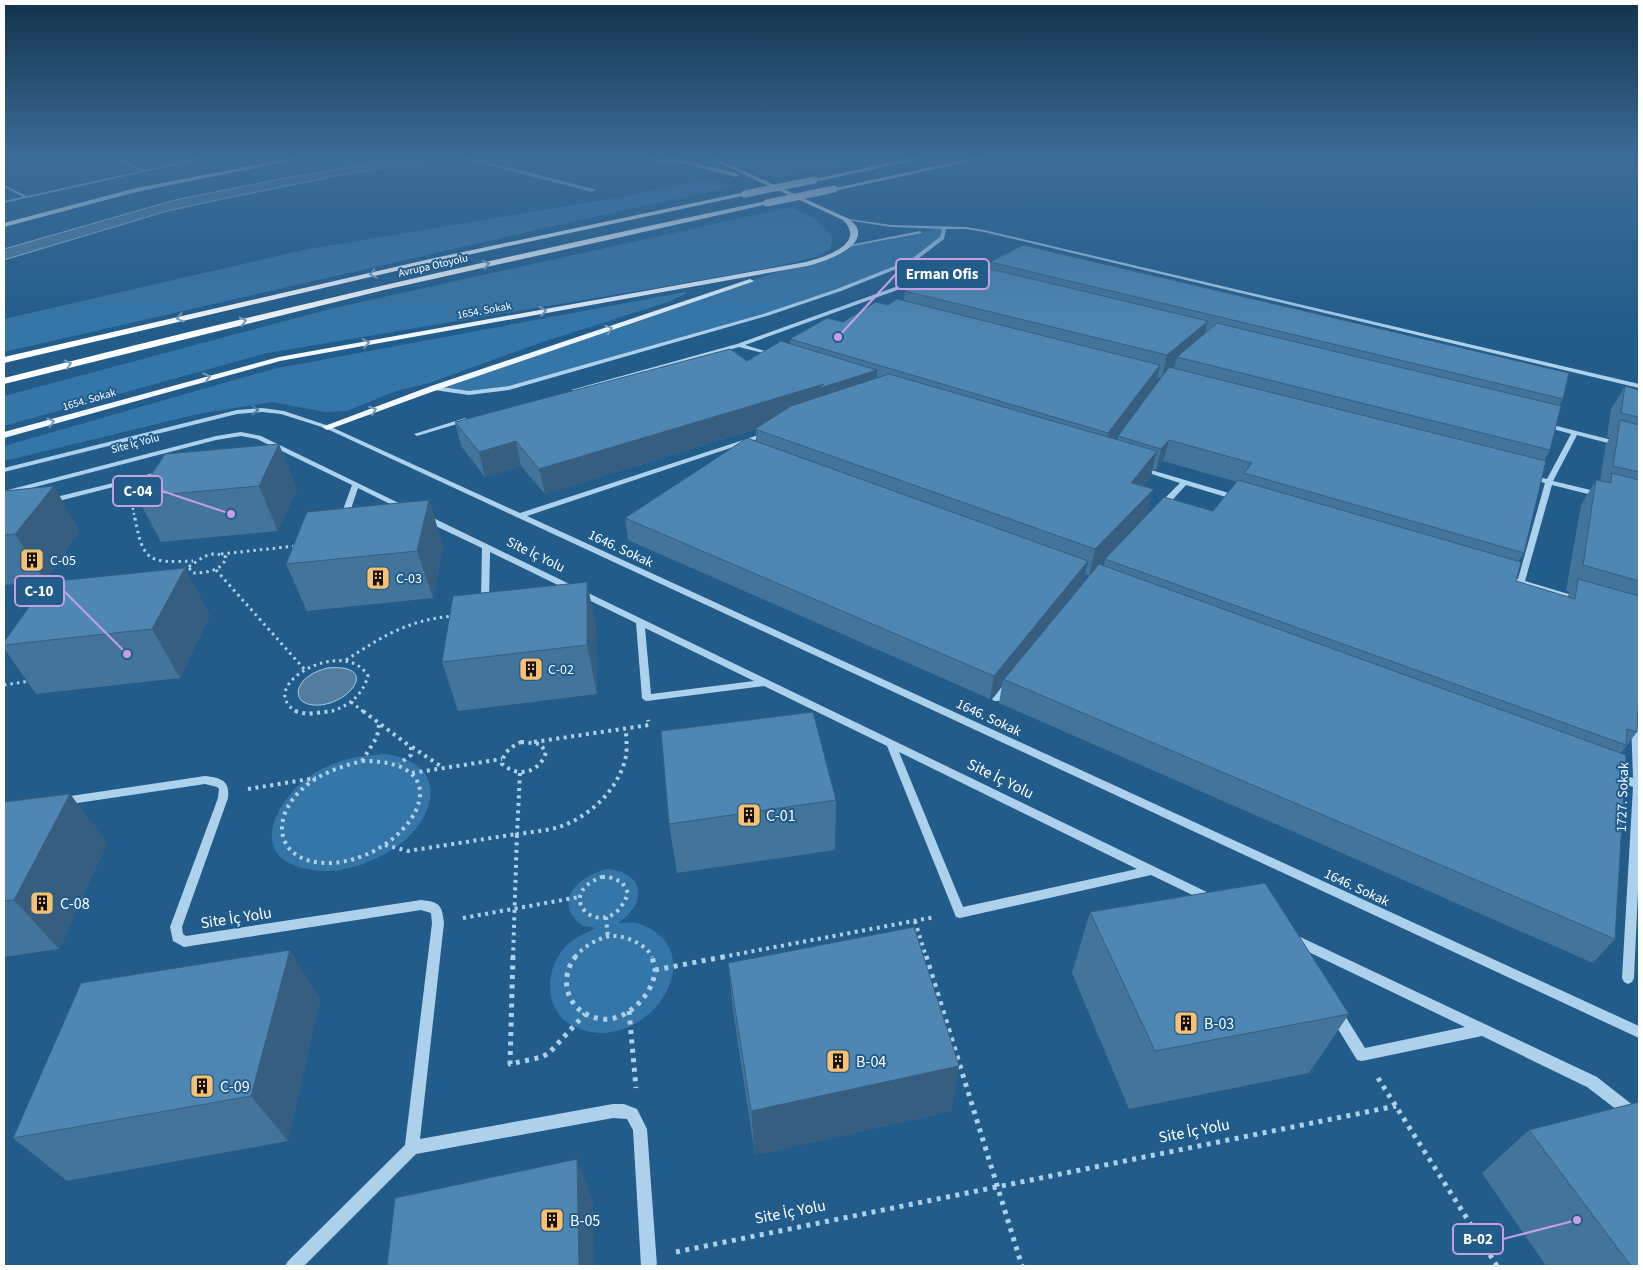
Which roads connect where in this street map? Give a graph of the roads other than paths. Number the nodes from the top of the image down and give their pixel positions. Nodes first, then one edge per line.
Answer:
1 (37, 216) edge
2 (641, 216) edge
3 (706, 216) edge
4 (839, 216) edge
5 (845, 219) junction
6 (4, 225) edge
7 (944, 228) junction
8 (847, 246) junction
9 (789, 268) junction
10 (976, 282) edge
11 (857, 303) junction
12 (867, 305) edge
13 (739, 344) junction
14 (776, 356) edge
15 (4, 360) edge
16 (4, 380) edge
17 (1639, 386) edge
18 (434, 388) junction
19 (568, 392) edge
20 (474, 418) edge
21 (1536, 422) edge
22 (327, 427) junction
23 (776, 431) edge
24 (1575, 432) junction
25 (417, 434) dead end
26 (4, 435) edge
27 (729, 447) junction
28 (1639, 449) edge
29 (748, 454) edge
30 (1132, 467) edge
31 (4, 470) edge
32 (173, 470) edge
33 (1520, 474) edge
34 (1184, 482) junction
35 (1549, 482) junction
36 (356, 484) junction
37 (4, 493) edge
38 (1603, 496) edge
39 (1241, 499) edge
40 (46, 502) dead end
41 (1158, 510) edge
42 (519, 516) junction
43 (351, 524) edge
44 (486, 547) junction
45 (1493, 574) edge
46 (1521, 582) junction
47 (572, 589) junction
48 (553, 592) edge
49 (494, 600) edge
50 (1587, 602) edge
51 (640, 622) junction
52 (1015, 677) edge
53 (766, 683) junction
54 (997, 699) dead end
55 (1636, 705) edge
56 (890, 742) junction
57 (1610, 774) edge
58 (1638, 785) edge
59 (51, 803) edge
60 (1152, 870) junction
61 (1223, 905) edge
62 (1302, 960) edge
63 (1628, 978) dead end
64 (1332, 1007) edge
65 (1482, 1030) junction
66 (1639, 1032) edge
67 (1639, 1118) edge
68 (412, 1148) junction
69 (648, 1262) edge
70 (293, 1266) edge

1 - 6 main road
2 -> 15 highway, Avrupa Otoyolu, bridge
16 -> 3 highway, Avrupa Otoyolu, bridge
4 - 5 main road
5 - 7 street
5 - 8 main road
7 - 8 street
7 - 17 street
7 - 18 street
8 - 9 main road, 1654. Sokak
18 -> 9 main road
26 -> 9 main road, 1654. Sokak
10 - 11 street
11 - 12 street
11 - 13 street
13 - 14 street
13 - 19 street
22 -> 18 main road
20 - 25 street
21 - 24 street
31 -> 22 street, 1646. Sokak
22 - 42 street, 1646. Sokak
23 - 27 street
24 - 28 street
24 - 35 street
27 - 29 street
27 - 42 street
30 - 34 street
32 - 40 street
33 - 35 street
34 - 39 street
34 - 41 street
35 - 38 street
35 - 46 street
36 - 37 street, Site İç Yolu
36 - 43 street
36 - 44 street, Site İç Yolu
42 - 66 street, 1646. Sokak
44 - 47 street, Site İç Yolu
44 - 49 street, Site İç Yolu
45 - 46 street
46 - 50 street
47 - 48 street, Site İç Yolu
47 - 51 street, Site İç Yolu
51 - 53 street, Site İç Yolu
51 - 53 street
52 - 54 street
53 - 56 street, Site İç Yolu
55 - 58 street, 1727. Sokak
56 - 60 street, Site İç Yolu
56 - 60 street
57 - 58 street
58 - 63 street, 1727. Sokak
59 - 68 street, Site İç Yolu
60 - 61 street, Site İç Yolu
62 - 65 street
64 - 65 street
65 - 67 street
68 - 69 street
68 - 70 street

